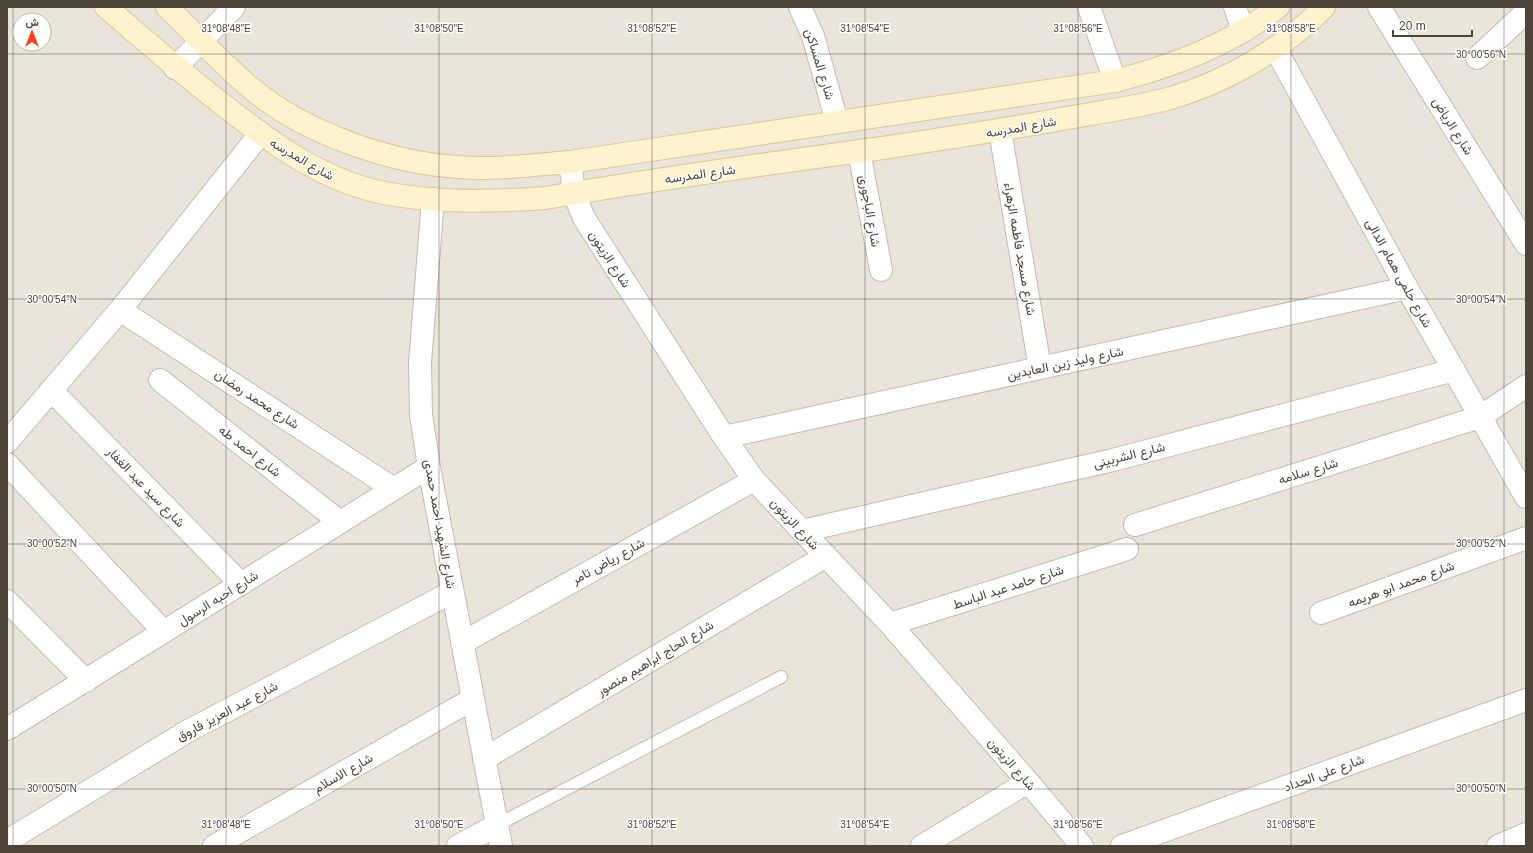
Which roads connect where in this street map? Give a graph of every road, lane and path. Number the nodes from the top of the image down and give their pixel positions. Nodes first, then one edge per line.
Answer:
1 (106, 7) edge
2 (167, 7) edge
3 (234, 7) edge
4 (800, 7) edge
5 (1089, 7) edge
6 (1236, 7) edge
7 (1278, 7) edge
8 (1324, 7) edge
9 (1379, 7) edge
10 (1526, 12) edge
11 (1243, 31) junction
12 (202, 41) junction
13 (1275, 48) junction
14 (1477, 58) dead end
15 (175, 68) junction
16 (1115, 80) junction
17 (837, 122) junction
18 (1000, 131) junction
19 (260, 134) junction
20 (859, 151) junction
21 (570, 162) junction
22 (574, 193) junction
23 (433, 199) junction
24 (1526, 244) edge
25 (881, 270) dead end
26 (1407, 288) junction
27 (120, 310) junction
28 (1040, 368) junction
29 (1454, 370) junction
30 (160, 380) dead end
31 (1526, 386) edge
32 (51, 390) junction
33 (1480, 417) junction
34 (724, 437) junction
35 (7, 442) edge
36 (7, 464) edge
37 (429, 467) junction
38 (754, 480) junction
39 (394, 489) junction
40 (1526, 497) edge
41 (340, 522) junction
42 (1135, 525) dead end
43 (802, 531) junction
44 (1526, 538) edge
45 (1127, 549) dead end
46 (826, 556) junction
47 (241, 584) junction
48 (452, 592) junction
49 (7, 601) edge
50 (1321, 613) dead end
51 (890, 624) junction
52 (164, 632) junction
53 (462, 643) junction
54 (781, 677) dead end
55 (86, 681) junction
56 (473, 699) junction
57 (1526, 700) edge
58 (7, 729) edge
59 (484, 759) junction
60 (1028, 782) junction
61 (497, 825) junction
62 (1526, 834) edge
63 (7, 840) edge
64 (214, 846) edge
65 (458, 846) edge
66 (501, 846) edge
67 (922, 846) edge
68 (1082, 846) edge
69 (1122, 846) edge
70 (1498, 846) edge

1 - 15 street, شارع المدرسه
2 - 12 street
3 - 12 street
4 - 17 street, شارع المساكن
5 - 16 street
6 - 11 street
7 - 11 street
8 - 13 street, شارع المدرسه
9 - 24 street, شارع الرياض
10 - 14 street
11 - 16 street
12 - 15 street
12 - 21 street
13 - 18 street, شارع المدرسه
13 - 26 street, شارع حلمى همام الدالى
15 - 19 street, شارع المدرسه
16 - 17 street
17 - 21 street
18 - 20 street, شارع المدرسه
18 - 28 street, شارع مسجد فاطمه الزهراء
19 - 23 street, شارع المدرسه
19 - 27 street
20 - 22 street, شارع المدرسه
20 - 25 street, شارع الباجورى
21 - 22 street, شارع الزيتون
22 - 23 street, شارع المدرسه
22 - 34 street, شارع الزيتون
23 - 37 street, شارع الشهيد احمد حمدى
26 - 28 street, شارع وليد زين العابدين
26 - 29 street, شارع حلمى همام الدالى
27 - 32 street
27 - 39 street, شارع محمد رمضان
28 - 34 street, شارع وليد زين العابدين
29 - 33 street, شارع حلمى همام الدالى
29 - 43 street, شارع الشربينى
30 - 41 street, شارع احمد طه
31 - 33 street, شارع سلامه
32 - 35 street
32 - 47 street, شارع سيد عبد الغفار
33 - 40 street, شارع حلمى همام الدالى
33 - 42 street, شارع سلامه
34 - 38 street, شارع الزيتون
36 - 52 street
37 - 39 street, شارع احبه الرسول
37 - 48 street, شارع الشهيد احمد حمدى
38 - 43 street, شارع الزيتون
38 - 53 street, شارع رياض تامر
39 - 41 street, شارع احبه الرسول
41 - 47 street, شارع احبه الرسول
43 - 46 street, شارع الزيتون
44 - 50 street, شارع محمد ابو هريمه
45 - 51 street, شارع حامد عبد الباسط
46 - 51 street, شارع الزيتون
46 - 59 street, شارع الحاج ابراهيم منصور
47 - 52 street, شارع احبه الرسول
48 - 53 street, شارع الشهيد احمد حمدى
48 - 63 street, شارع عبد العزيز فاروق
49 - 55 street
51 - 60 street, شارع الزيتون
52 - 55 street, شارع احبه الرسول
53 - 56 street, شارع الشهيد احمد حمدى
54 - 61 lane
55 - 58 street, شارع احبه الرسول
56 - 59 street, شارع الشهيد احمد حمدى
56 - 64 street, شارع الاسلام
57 - 69 street, شارع على الحداد
59 - 61 street, شارع الشهيد احمد حمدى
60 - 67 street
60 - 68 street, شارع الزيتون
61 - 65 street
61 - 66 street, شارع الشهيد احمد حمدى
62 - 70 street

